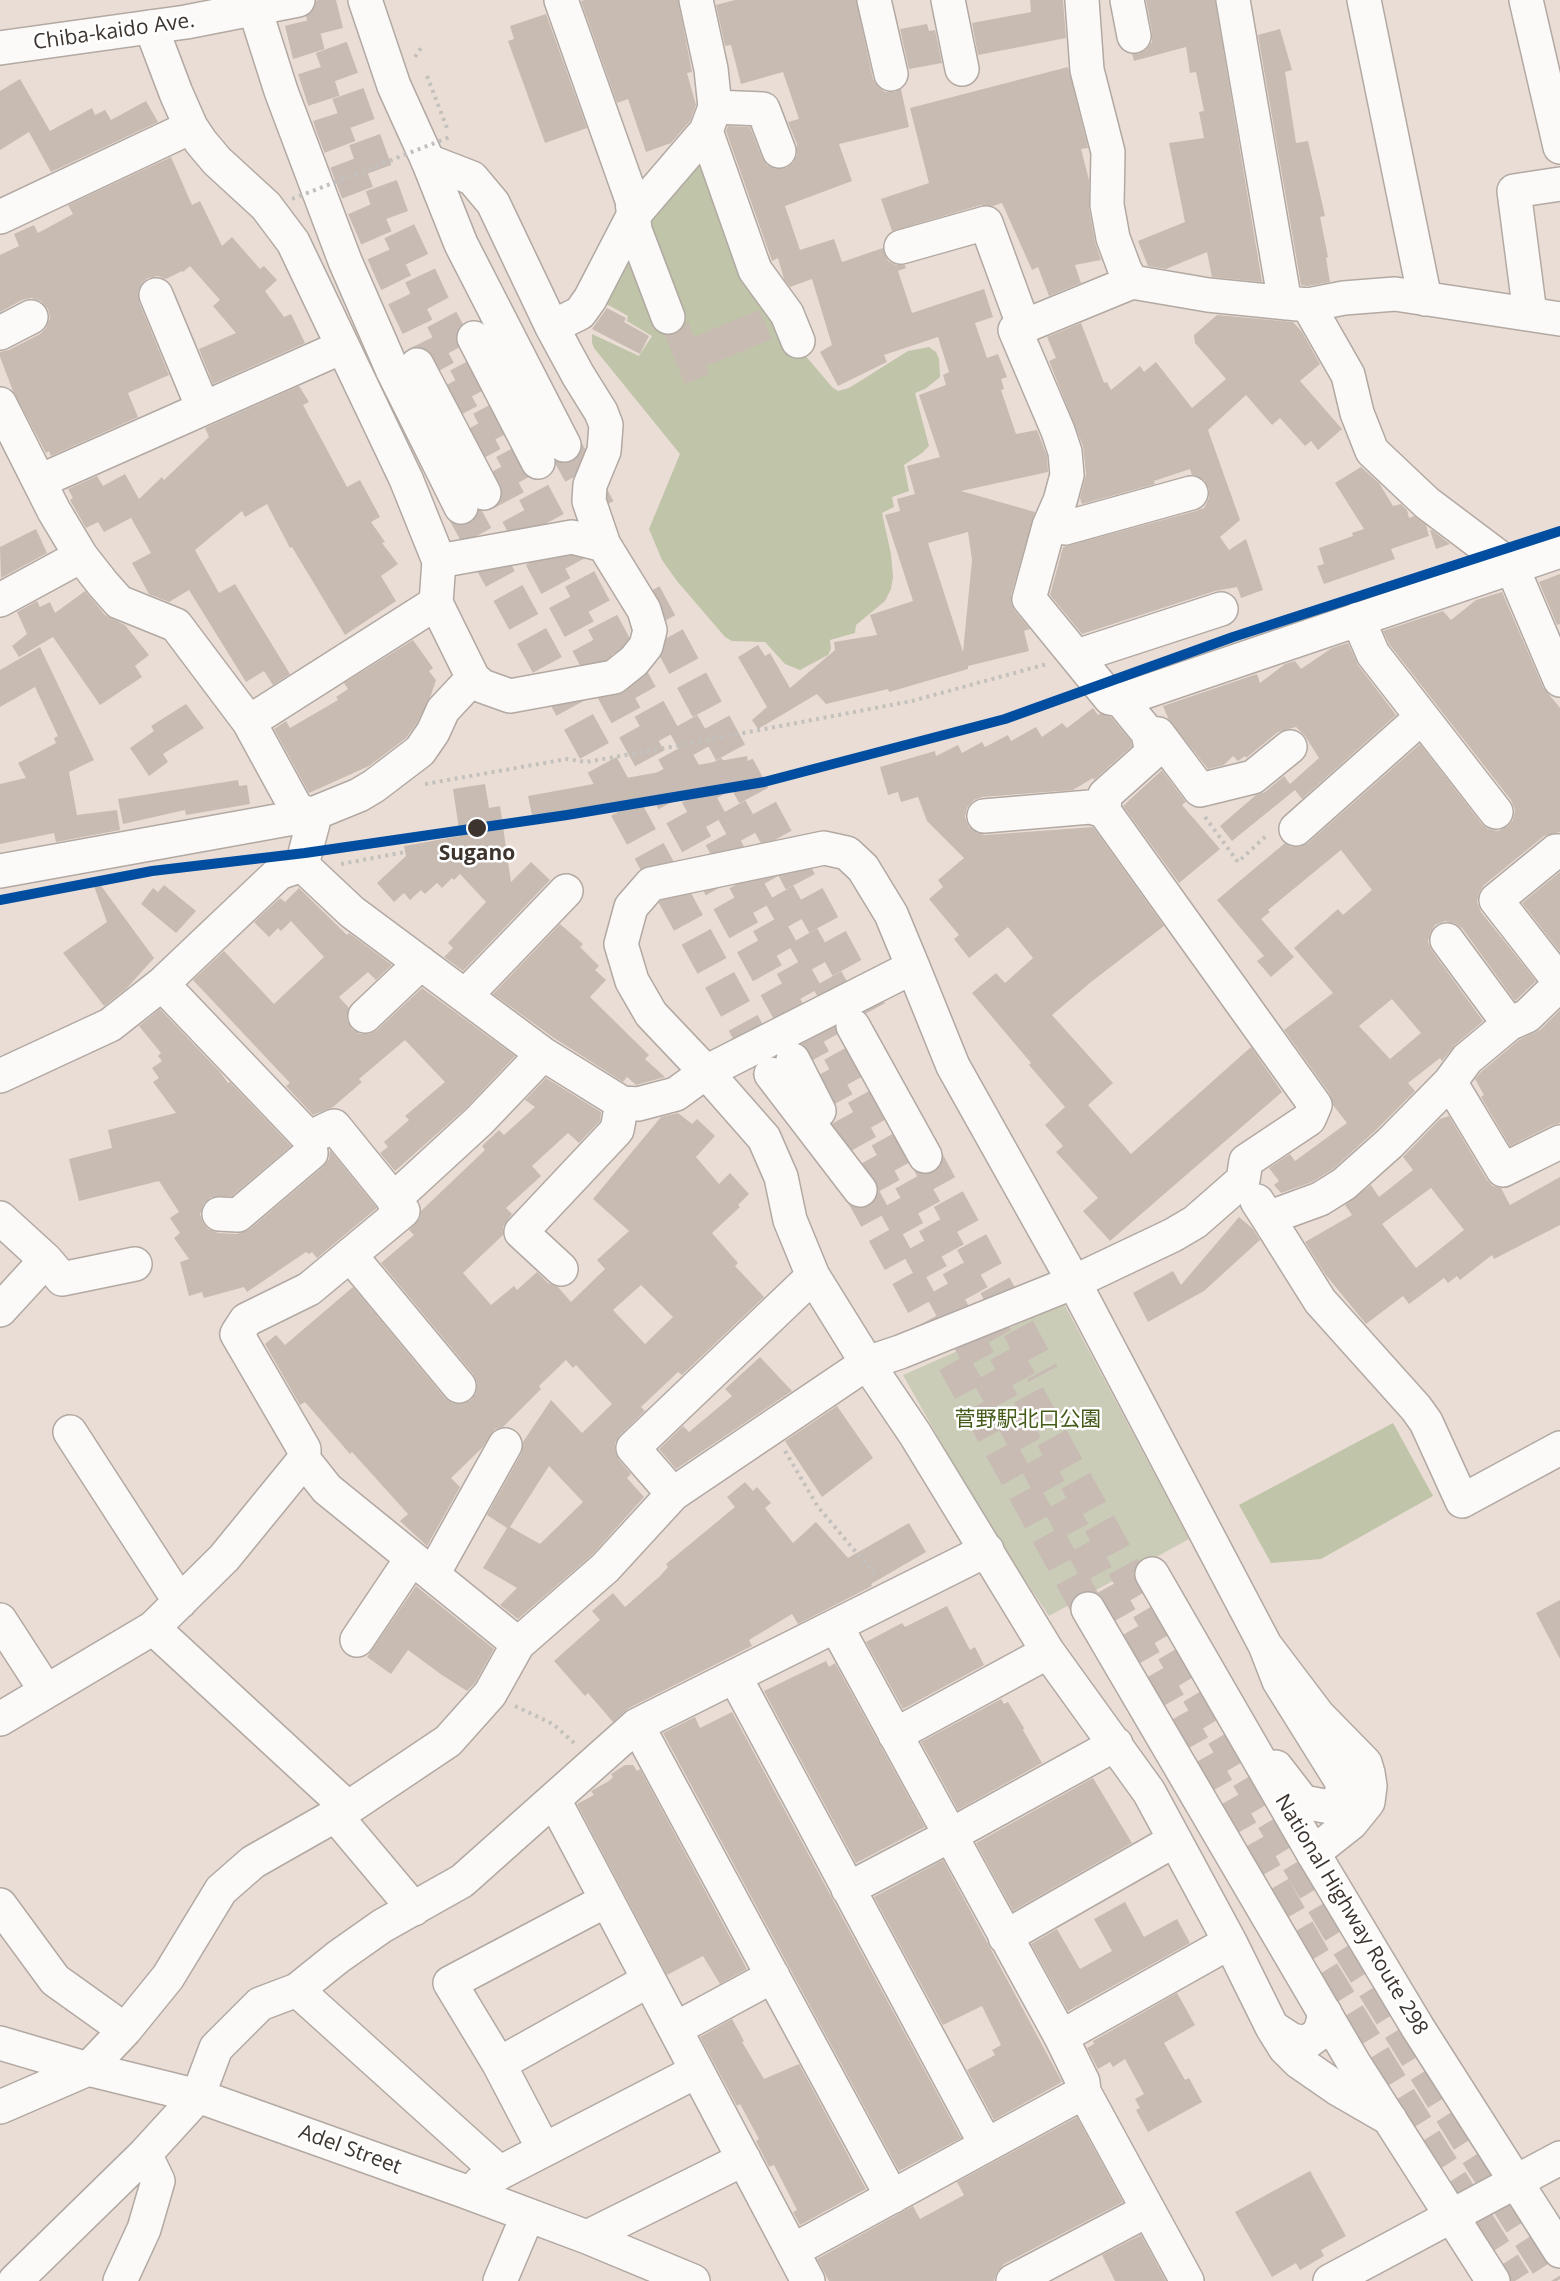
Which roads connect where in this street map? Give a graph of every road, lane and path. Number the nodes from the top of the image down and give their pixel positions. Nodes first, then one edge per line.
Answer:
1 (298, 0) edge
2 (365, 0) edge
3 (561, 0) edge
4 (696, 0) edge
5 (874, 0) edge
6 (948, 0) edge
7 (1082, 0) edge
8 (1128, 0) edge
9 (1233, 0) edge
10 (1364, 0) edge
11 (1526, 0) edge
12 (253, 4) edge
13 (151, 27) junction
14 (1134, 36) dead end
15 (0, 48) edge
16 (962, 69) dead end
17 (891, 74) dead end
18 (427, 76) dead end
19 (711, 119) junction
20 (191, 127) junction
21 (1560, 147) edge
22 (778, 151) dead end
23 (428, 161) junction
24 (1560, 184) edge
25 (292, 199) dead end
26 (326, 213) junction
27 (633, 216) junction
28 (0, 217) edge
29 (293, 242) junction
30 (901, 247) dead end
31 (1132, 282) junction
32 (156, 295) dead end
33 (1425, 298) junction
34 (1297, 304) junction
35 (1545, 316) edge
36 (31, 317) dead end
37 (668, 317) dead end
38 (552, 327) junction
39 (1024, 327) junction
40 (0, 333) edge
41 (474, 338) dead end
42 (798, 341) dead end
43 (342, 347) junction
44 (417, 365) dead end
45 (0, 404) edge
46 (203, 408) junction
47 (40, 481) junction
48 (1191, 493) dead end
49 (1048, 526) junction
50 (604, 544) junction
51 (1560, 551) edge
52 (81, 556) junction
53 (439, 561) junction
54 (1512, 567) junction
55 (0, 600) edge
56 (436, 603) junction
57 (1221, 609) dead end
58 (1358, 619) junction
59 (1077, 656) junction
60 (473, 678) junction
61 (1560, 680) edge
62 (1121, 699) junction
63 (1422, 717) junction
64 (249, 722) junction
65 (1148, 733) junction
66 (1290, 747) dead end
67 (419, 785) dead end
68 (1200, 790) junction
69 (1104, 811) junction
70 (1496, 812) dead end
71 (310, 815) junction
72 (984, 816) dead end
73 (1296, 829) joint
74 (1560, 851) edge
75 (405, 852) dead end
76 (305, 868) junction
77 (0, 871) edge
78 (566, 891) dead end
79 (1447, 940) dead end
80 (421, 963) junction
81 (913, 966) junction
82 (1560, 983) edge
83 (162, 984) junction
84 (466, 995) junction
85 (365, 1016) dead end
86 (863, 1022) tunnel mouth
87 (1509, 1024) junction
88 (543, 1054) junction
89 (782, 1067) tunnel mouth
90 (706, 1072) junction
91 (0, 1076) edge
92 (1450, 1082) junction
93 (622, 1103) junction
94 (309, 1138) junction
95 (1560, 1142) edge
96 (925, 1156) tunnel mouth
97 (1243, 1180) junction
98 (860, 1190) tunnel mouth
99 (398, 1205) junction
100 (219, 1214) dead end
101 (0, 1218) edge
102 (1268, 1218) junction
103 (350, 1254) junction
104 (46, 1260) junction
105 (135, 1264) dead end
106 (561, 1269) dead end
107 (813, 1276) junction
108 (1074, 1282) junction
109 (0, 1310) edge
110 (867, 1363) junction
111 (459, 1386) dead end
112 (771, 1428) junction
113 (70, 1432) dead end
114 (505, 1445) dead end
115 (1560, 1448) edge
116 (304, 1460) junction
117 (673, 1494) junction
118 (987, 1550) junction
119 (422, 1566) junction
120 (1152, 1574) dead end
121 (893, 1597) junction
122 (180, 1602) junction
123 (1088, 1609) tunnel mouth
124 (0, 1620) edge
125 (836, 1626) junction
126 (153, 1628) junction
127 (357, 1640) dead end
128 (518, 1644) junction
129 (1265, 1645) junction
130 (1048, 1652) junction
131 (735, 1677) junction
132 (46, 1691) junction
133 (490, 1694) junction
134 (0, 1719) edge
135 (638, 1725) junction
136 (895, 1735) junction
137 (1116, 1744) junction
138 (1258, 1758) junction
139 (596, 1762) junction
140 (554, 1800) junction
141 (341, 1812) junction
142 (949, 1836) junction
143 (1175, 1840) junction
144 (1313, 1853) junction
145 (848, 1888) junction
146 (607, 1900) junction
147 (0, 1905) edge
148 (414, 1909) junction
149 (1005, 1937) junction
150 (1230, 1942) junction
151 (773, 1976) junction
152 (649, 1980) junction
153 (297, 1990) junction
154 (1325, 2013) junction
155 (1272, 2027) junction
156 (675, 2029) junction
157 (125, 2030) junction
158 (1060, 2037) junction
159 (0, 2043) edge
160 (499, 2064) junction
161 (88, 2069) junction
162 (698, 2071) junction
163 (1084, 2092) junction
164 (198, 2096) junction
165 (0, 2107) edge
166 (1390, 2119) junction
167 (986, 2145) junction
168 (544, 2150) junction
169 (146, 2154) junction
170 (1560, 2158) edge
171 (744, 2159) junction
172 (500, 2173) junction
173 (1516, 2183) junction
174 (464, 2191) junction
175 (892, 2197) junction
176 (1148, 2210) junction
177 (528, 2215) junction
178 (1451, 2217) junction
179 (587, 2237) junction
180 (792, 2251) junction
181 (1560, 2251) edge
182 (640, 2271) edge
183 (15, 2281) edge
184 (120, 2281) edge
185 (500, 2281) edge
186 (693, 2281) edge
187 (808, 2281) edge
188 (1013, 2281) edge
189 (1187, 2281) edge
190 (1330, 2281) edge
191 (1492, 2281) edge

1 - 12 main road, Chiba-kaido Ave.
2 - 23 main road
3 - 27 main road
4 - 19 main road
5 - 17 main road
6 - 16 main road
7 - 31 main road
8 - 14 main road
9 - 34 main road
10 - 33 main road
11 - 21 main road
12 - 13 main road, Chiba-kaido Ave.
12 - 26 main road
13 - 15 main road, Chiba-kaido Ave.
13 - 20 main road
18 - 25 path, bridge
19 - 22 main road
19 - 27 main road
19 - 42 main road
20 - 28 main road
20 - 29 main road
23 - 38 main road
23 - 41 main road
24 - 35 main road
26 - 29 main road
26 - 44 main road
27 - 37 main road
27 - 38 main road
29 - 43 main road
30 - 39 main road
31 - 34 main road
31 - 39 main road
32 - 46 main road
33 - 34 main road
33 - 35 main road
34 - 54 main road
36 - 40 main road
38 - 50 main road
39 - 49 main road
43 - 46 main road
43 - 53 main road
45 - 47 main road
46 - 47 main road
47 - 52 main road
48 - 49 main road
49 - 59 main road
50 - 53 main road
50 - 60 main road
51 - 54 main road
52 - 55 main road
52 - 64 main road
53 - 56 main road
54 - 58 main road
54 - 61 main road
56 - 60 main road
56 - 64 main road
57 - 59 main road
58 - 62 main road
58 - 63 main road
59 - 62 main road
59 - 67 path
60 - 71 main road
62 - 65 main road
63 - 70 main road
63 - 73 main road
64 - 71 main road
65 - 68 main road
65 - 69 main road
66 - 68 main road
68 - 73 path
69 - 72 main road
69 - 97 main road
71 - 76 main road
71 - 77 main road
74 - 82 main road
75 - 76 path
76 - 80 main road
76 - 83 main road
78 - 84 main road
79 - 87 main road
80 - 84 main road
80 - 85 main road
81 - 90 main road
81 - 90 main road
81 - 108 main road
82 - 87 main road
83 - 91 main road
83 - 94 main road
84 - 88 main road
86 - 96 main road
87 - 92 main road
88 - 93 main road
88 - 99 main road
89 - 98 main road
90 - 93 main road
90 - 107 main road
92 - 95 main road
92 - 102 main road
93 - 106 main road
94 - 99 main road
94 - 100 main road
97 - 102 main road
97 - 108 main road
99 - 103 main road
101 - 104 main road
102 - 115 main road
103 - 111 main road
103 - 116 main road
104 - 105 main road
104 - 109 main road
107 - 110 main road
107 - 117 main road
108 - 110 main road
108 - 129 main road
110 - 112 main road
110 - 118 main road
112 - 117 main road
112 - 121 path
113 - 122 main road
114 - 119 main road
116 - 119 main road
116 - 122 main road
117 - 128 main road
118 - 121 main road
118 - 130 main road
119 - 127 main road
119 - 128 main road
120 - 138 main road, National Highway Route 298
121 - 125 main road
122 - 126 main road
123 - 154 main road
124 - 132 main road
125 - 131 main road
125 - 136 main road
126 - 132 main road
126 - 141 main road
128 - 133 main road
129 - 138 main road
129 - 144 main road
130 - 136 main road
130 - 137 main road
131 - 135 main road
131 - 145 main road
132 - 134 main road
133 - 139 path
133 - 141 main road
135 - 139 main road
135 - 151 main road
136 - 142 main road
137 - 142 main road
137 - 143 main road
138 - 144 main road, National Highway Route 298
139 - 140 main road
140 - 146 main road
140 - 148 main road
141 - 148 main road
141 - 157 main road
142 - 145 main road
142 - 149 main road
143 - 149 main road
143 - 150 main road
144 - 173 main road, National Highway Route 298
145 - 167 main road
146 - 152 main road
146 - 160 main road
147 - 157 main road
148 - 153 main road
149 - 158 main road
150 - 155 main road
150 - 158 main road
151 - 156 main road
151 - 175 main road
152 - 156 main road
152 - 160 main road
153 - 164 main road
153 - 172 main road
154 - 155 main road
154 - 166 main road
155 - 166 main road
156 - 162 main road
157 - 161 main road
158 - 163 main road
159 - 161 main road, Adel Street
160 - 168 main road
161 - 164 main road, Adel Street
161 - 165 main road
162 - 168 main road
162 - 171 main road
163 - 167 main road
163 - 176 main road
164 - 169 main road
164 - 174 main road, Adel Street
166 - 178 main road
167 - 175 main road
168 - 172 main road
169 - 183 main road
169 - 184 main road
170 - 173 main road
171 - 179 main road
171 - 180 main road
172 - 174 main road
173 - 178 main road
173 - 181 main road, National Highway Route 298
174 - 177 main road, Adel Street
175 - 180 main road
176 - 188 main road
176 - 189 main road
177 - 179 main road, Adel Street
177 - 185 main road
178 - 190 main road
178 - 191 main road
179 - 182 main road, Adel Street
180 - 187 main road
182 - 186 main road, Adel Street

